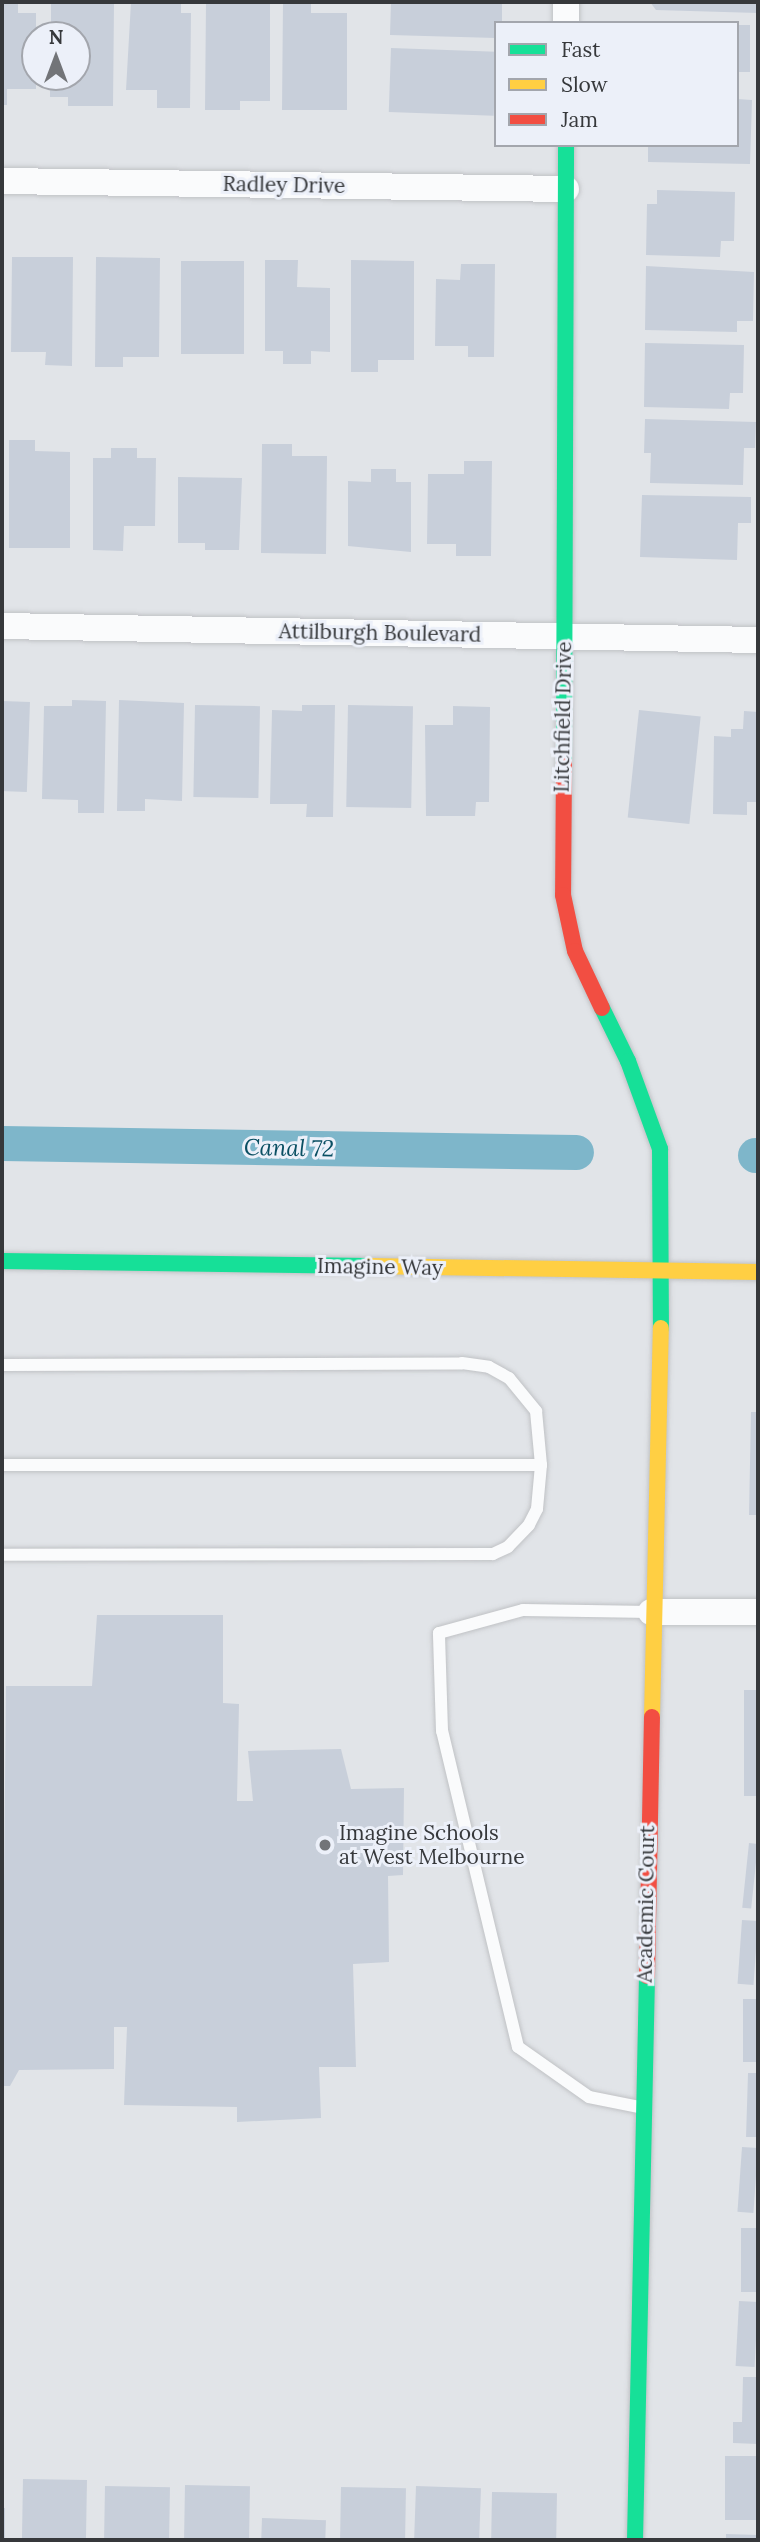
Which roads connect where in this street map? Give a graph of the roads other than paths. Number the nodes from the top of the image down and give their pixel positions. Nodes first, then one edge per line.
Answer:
1 (566, 2) edge
2 (566, 21) edge
3 (566, 147) edge
4 (2, 181) edge
5 (566, 189) junction
6 (2, 626) edge
7 (564, 636) junction
8 (758, 640) edge
9 (2, 1261) edge
10 (662, 1269) junction
11 (758, 1272) edge
12 (2, 1365) edge
13 (2, 1465) edge
14 (541, 1465) junction
15 (2, 1555) edge
16 (651, 1612) junction
17 (758, 1612) edge
18 (642, 2108) junction
19 (635, 2540) edge

1 - 2 street
3 - 5 street, Litchfield Drive
4 - 5 street, Radley Drive
5 - 7 street, Litchfield Drive
6 - 7 street, Attilburgh Boulevard
7 - 8 street, Attilburgh Boulevard
7 - 10 street, Litchfield Drive
9 - 10 street, Imagine Way
10 - 11 street, Imagine Way
10 - 16 street, Academic Court
12 - 14 lane
13 - 14 lane
14 - 15 lane
16 - 17 street
16 - 18 street, Academic Court
16 - 18 lane
18 - 19 street, Academic Court

